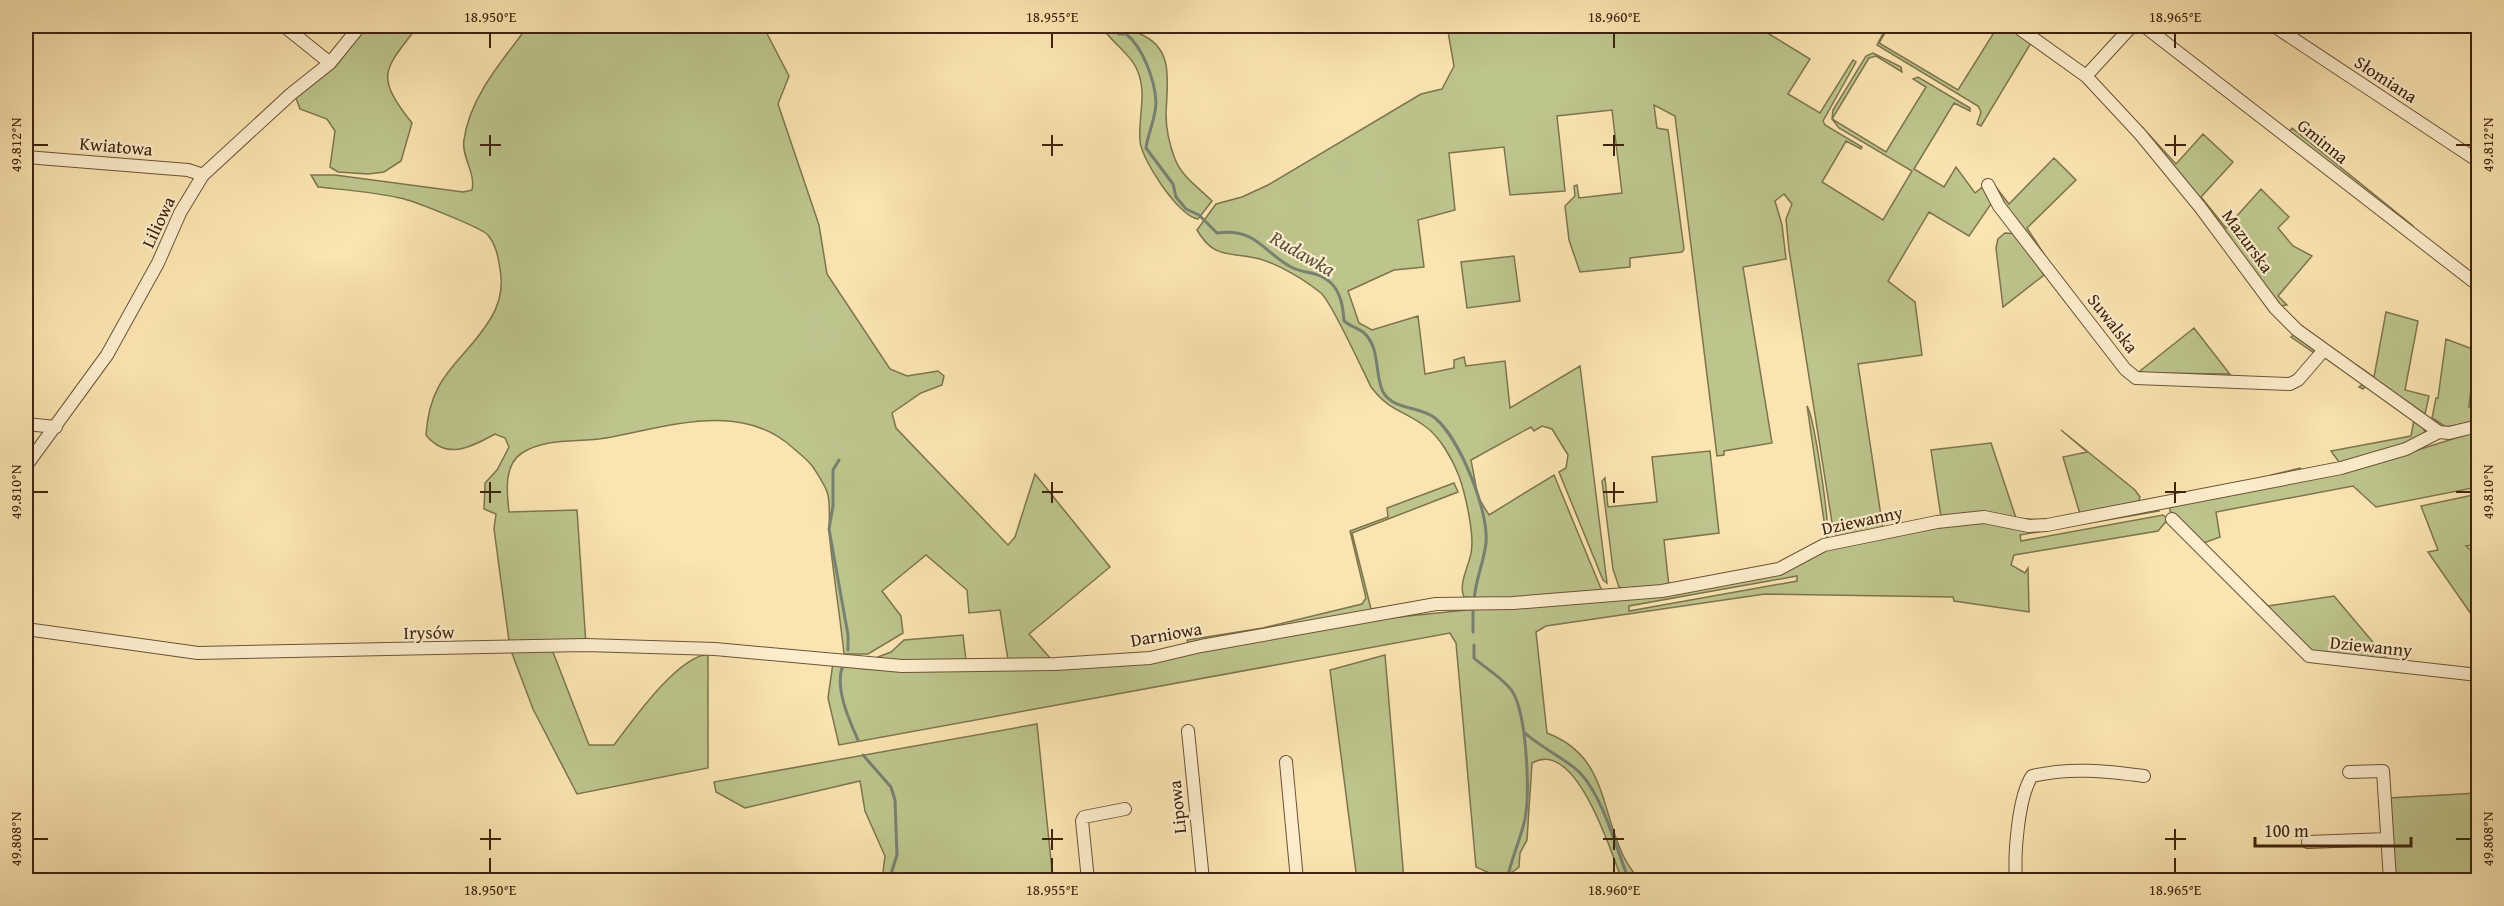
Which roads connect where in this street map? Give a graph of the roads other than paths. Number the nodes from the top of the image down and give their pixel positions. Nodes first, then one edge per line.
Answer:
1 (284, 26) edge
2 (360, 26) edge
3 (2016, 26) edge
4 (2132, 26) edge
5 (2144, 26) edge
6 (2274, 26) edge
7 (330, 63) junction
8 (2086, 76) junction
9 (26, 157) edge
10 (2478, 161) edge
11 (203, 175) junction
12 (1988, 185) dead end
13 (2478, 285) edge
14 (2323, 351) junction
15 (26, 423) edge
16 (2478, 426) edge
17 (56, 427) junction
18 (2439, 432) junction
19 (26, 466) edge
20 (2172, 519) dead end
21 (1468, 604) joint
22 (26, 629) edge
23 (834, 658) joint
24 (2478, 675) edge
25 (1188, 731) dead end
26 (1286, 762) dead end
27 (2349, 772) dead end
28 (2144, 776) dead end
29 (1125, 809) dead end
30 (2387, 839) junction
31 (2308, 842) dead end
32 (1088, 880) edge
33 (1198, 880) edge
34 (1297, 880) edge
35 (2016, 880) edge
36 (2390, 880) edge

1 - 7 street
2 - 7 street, Liliowa
3 - 8 street, Mazurska
4 - 8 street
5 - 13 street, Gminna
6 - 10 street, Słomiana
7 - 11 street, Liliowa
8 - 14 street, Mazurska
9 - 11 street, Kwiatowa
11 - 17 street, Liliowa
12 - 14 street, Suwalska
14 - 18 street, Mazurska
15 - 17 street
16 - 18 street
17 - 19 street, Liliowa
18 - 21 street, Dziewanny
20 - 24 street, Dziewanny
21 - 23 street, Darniowa
22 - 23 street, Irysów
25 - 33 street, Lipowa
26 - 34 street
27 - 30 street
28 - 35 street
29 - 32 street
30 - 31 street
30 - 36 street

